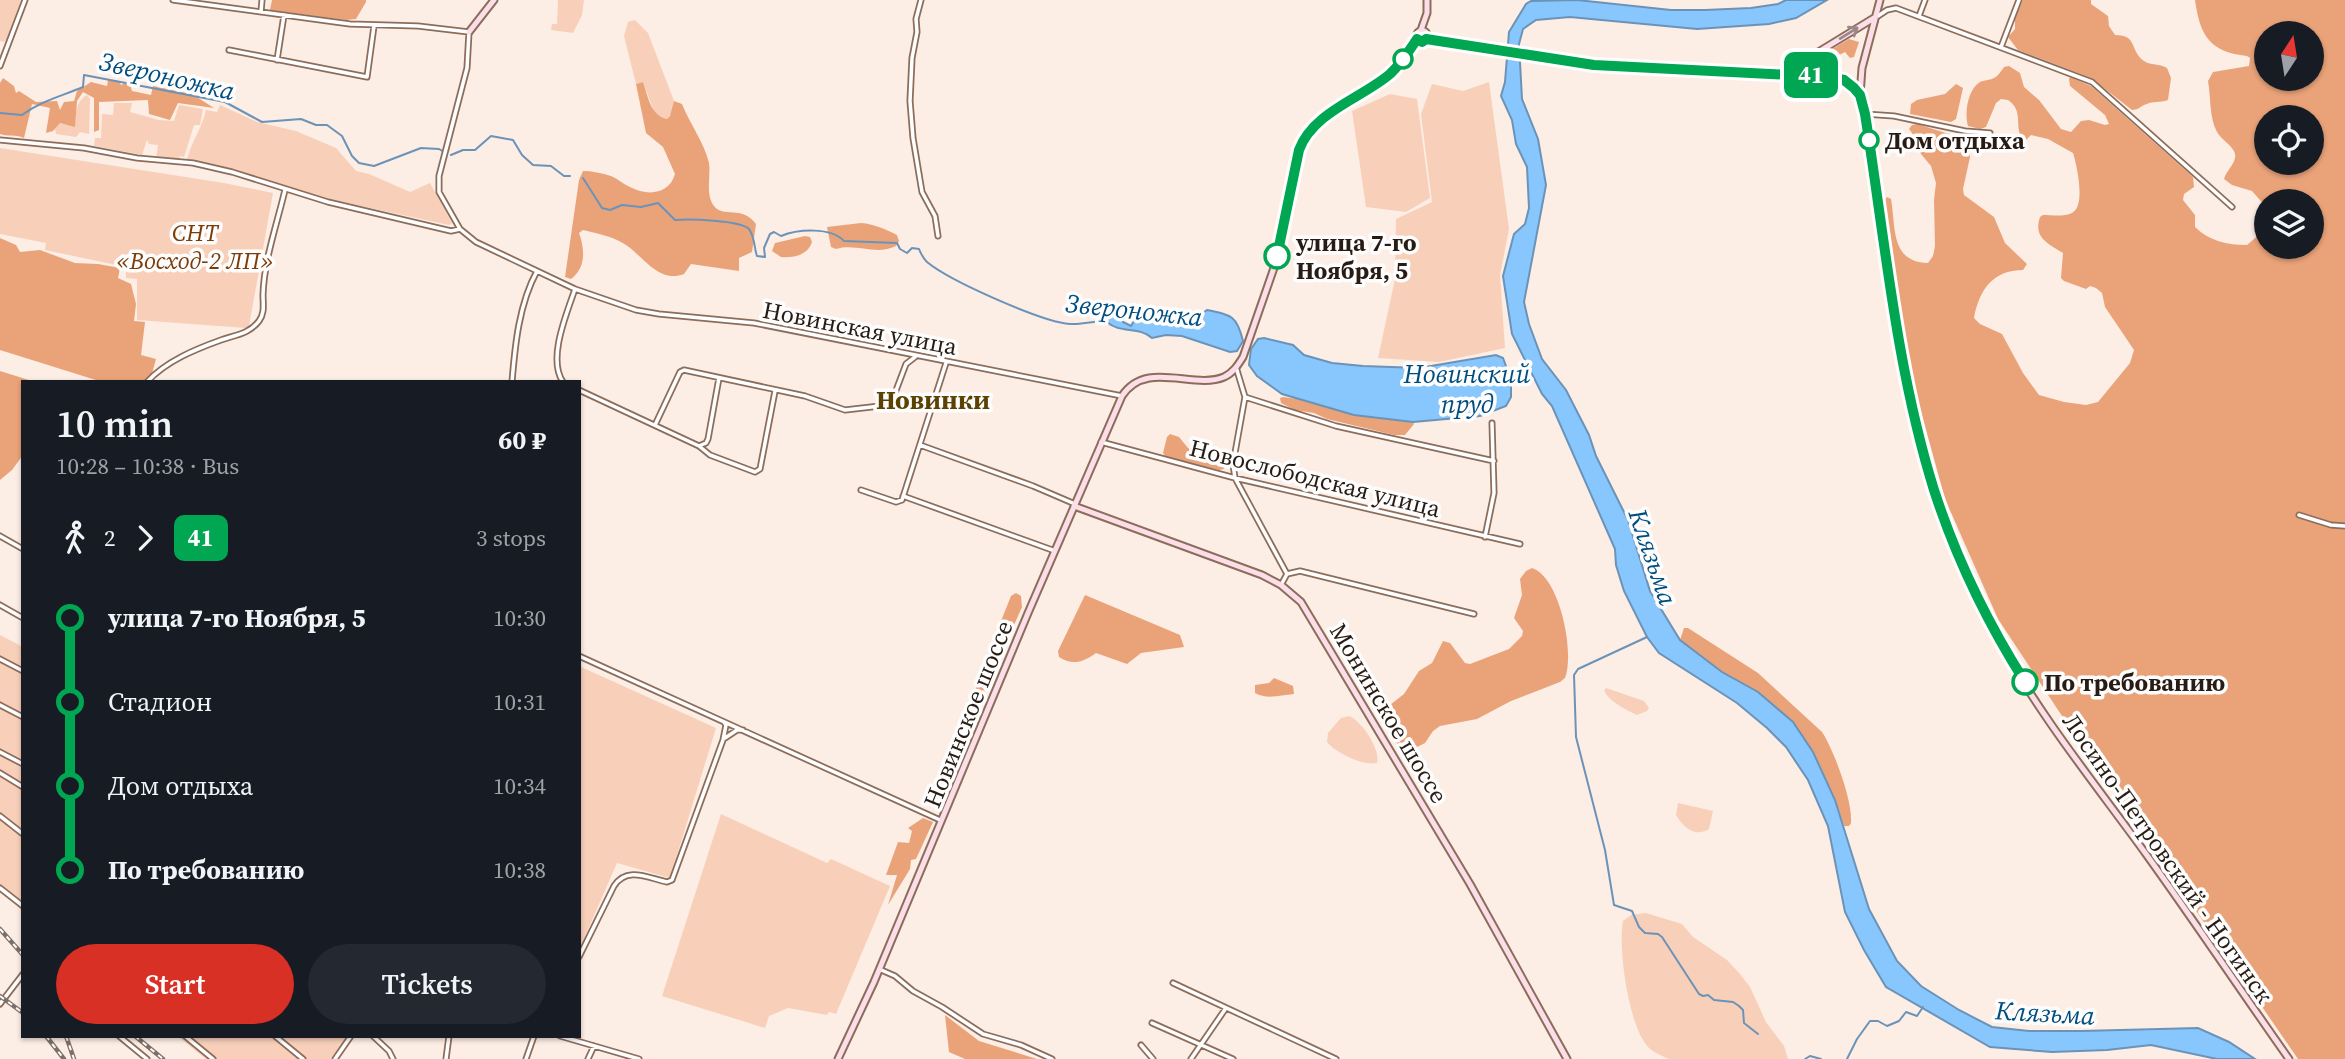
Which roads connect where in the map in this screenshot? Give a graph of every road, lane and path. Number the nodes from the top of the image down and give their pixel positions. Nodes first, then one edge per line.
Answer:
1 (25, 0) edge
2 (173, 0) edge
3 (262, 0) edge
4 (494, 0) edge
5 (920, 0) edge
6 (1427, 0) edge
7 (1880, 0) edge
8 (1925, 0) edge
9 (2019, 0) edge
10 (261, 12) junction
11 (284, 15) junction
12 (1919, 16) junction
13 (1874, 18) junction
14 (1426, 19) junction
15 (374, 26) junction
16 (1421, 30) junction
17 (469, 32) junction
18 (1417, 39) junction
19 (1426, 39) junction
20 (1412, 46) junction
21 (2001, 47) junction
22 (229, 50) dead end
23 (278, 60) junction
24 (0, 66) edge
25 (1862, 68) junction
26 (1782, 74) junction
27 (1844, 80) junction
28 (1860, 95) junction
29 (1865, 114) junction
30 (1990, 133) dead end
31 (0, 140) edge
32 (285, 190) junction
33 (2232, 207) dead end
34 (460, 229) junction
35 (938, 236) dead end
36 (537, 271) junction
37 (575, 289) junction
38 (902, 354) junction
39 (915, 357) junction
40 (946, 363) junction
41 (906, 364) junction
42 (1236, 368) junction
43 (719, 378) junction
44 (149, 380) edge
45 (512, 380) edge
46 (562, 380) edge
47 (581, 391) edge
48 (775, 391) junction
49 (1122, 397) junction
50 (1245, 397) junction
51 (1492, 423) dead end
52 (655, 425) junction
53 (1101, 442) junction
54 (920, 445) junction
55 (699, 446) junction
56 (1494, 461) junction
57 (1235, 478) junction
58 (860, 490) dead end
59 (903, 496) junction
60 (1074, 505) junction
61 (2300, 514) dead end
62 (2345, 526) edge
63 (0, 536) edge
64 (1485, 537) junction
65 (1520, 544) dead end
66 (21, 548) edge
67 (1055, 551) junction
68 (1287, 574) junction
69 (1281, 585) junction
70 (0, 605) edge
71 (1474, 614) dead end
72 (21, 617) edge
73 (581, 657) edge
74 (0, 659) edge
75 (21, 670) edge
76 (0, 705) edge
77 (21, 716) edge
78 (723, 720) junction
79 (745, 730) junction
80 (723, 740) junction
81 (0, 752) edge
82 (21, 763) edge
83 (0, 773) edge
84 (21, 786) edge
85 (0, 816) edge
86 (942, 821) junction
87 (21, 832) edge
88 (0, 888) edge
89 (21, 904) edge
90 (581, 953) edge
91 (879, 969) junction
92 (21, 977) edge
93 (1173, 984) dead end
94 (0, 1004) edge
95 (1226, 1008) junction
96 (1152, 1023) dead end
97 (121, 1038) edge
98 (187, 1038) edge
99 (277, 1038) edge
100 (351, 1038) edge
101 (375, 1038) edge
102 (449, 1038) edge
103 (533, 1038) edge
104 (567, 1038) edge
105 (1201, 1044) junction
106 (1141, 1045) dead end
107 (594, 1046) junction
108 (1564, 1058) edge
109 (147, 1059) edge
110 (213, 1059) edge
111 (303, 1059) edge
112 (335, 1059) edge
113 (392, 1059) edge
114 (446, 1059) edge
115 (526, 1059) edge
116 (589, 1059) edge
117 (639, 1059) edge
118 (838, 1059) edge
119 (1052, 1059) edge
120 (1153, 1059) edge
121 (1191, 1059) edge
122 (1233, 1059) edge
123 (1336, 1059) edge
124 (2289, 1059) edge

1 - 24 street
2 - 10 street
3 - 10 street
4 - 17 main road
5 - 35 street
6 - 14 main road
7 - 13 main road
8 - 12 street
9 - 21 street
10 - 11 street
11 - 15 street
11 - 23 street
12 - 13 street
12 - 21 street
13 - 25 main road
26 -> 13 main road
14 - 16 main road
14 - 20 main road
15 - 17 street
15 - 23 street
16 - 18 main road
16 - 19 main road
17 - 34 street
18 - 19 main road
18 - 20 main road
19 - 26 main road
20 - 42 main road
21 - 33 street
22 - 23 street
25 - 27 main road
25 - 28 main road
26 - 27 main road
27 - 28 main road
28 - 29 main road, Лосино-Петровский - Ногинск
29 - 30 street
29 - 124 main road, Лосино-Петровский - Ногинск
31 - 32 street
32 - 34 street
32 - 44 street
34 - 36 street, Новинская улица
36 - 37 street, Новинская улица
36 - 45 street
37 - 38 street, Новинская улица
37 - 46 street
38 - 39 street, Новинская улица
38 - 41 street
39 - 40 street, Новинская улица
39 - 41 street
40 - 49 street, Новинская улица
40 - 54 street
41 - 48 street
42 - 49 main road, Новинское шоссе
42 - 50 street
43 - 48 street
43 - 52 street
43 - 55 street
47 - 52 street
48 - 55 street
49 - 53 main road, Новинское шоссе
50 - 56 street
50 - 57 street
51 - 56 street
52 - 55 street
53 - 57 street, Новослободская улица
53 - 60 main road, Новинское шоссе
54 - 59 street
54 - 60 street
56 - 64 street
57 - 64 street, Новослободская улица
57 - 68 street
58 - 59 street
59 - 67 street
60 - 67 main road, Новинское шоссе
60 - 69 main road, Монинское шоссе
61 - 62 street
63 - 66 street
64 - 65 street, Новослободская улица
67 - 86 main road, Новинское шоссе
68 - 69 street
68 - 71 street
69 - 108 main road, Монинское шоссе
70 - 72 street
73 - 78 street
74 - 75 street
76 - 77 street
78 - 79 street
78 - 80 street
79 - 80 street
79 - 86 street
80 - 90 street
81 - 82 street
83 - 84 street
85 - 87 street
86 - 91 main road, Новинское шоссе
88 - 89 street
91 - 118 main road, Новинское шоссе
91 - 119 street
92 - 94 street
93 - 95 street
95 - 105 street
95 - 123 street
96 - 105 street
97 - 109 street
98 - 110 street
99 - 111 street
100 - 112 street
101 - 113 street
102 - 114 street
103 - 115 street
104 - 107 street
105 - 121 street
105 - 122 street
106 - 120 street
107 - 116 street
107 - 117 street

